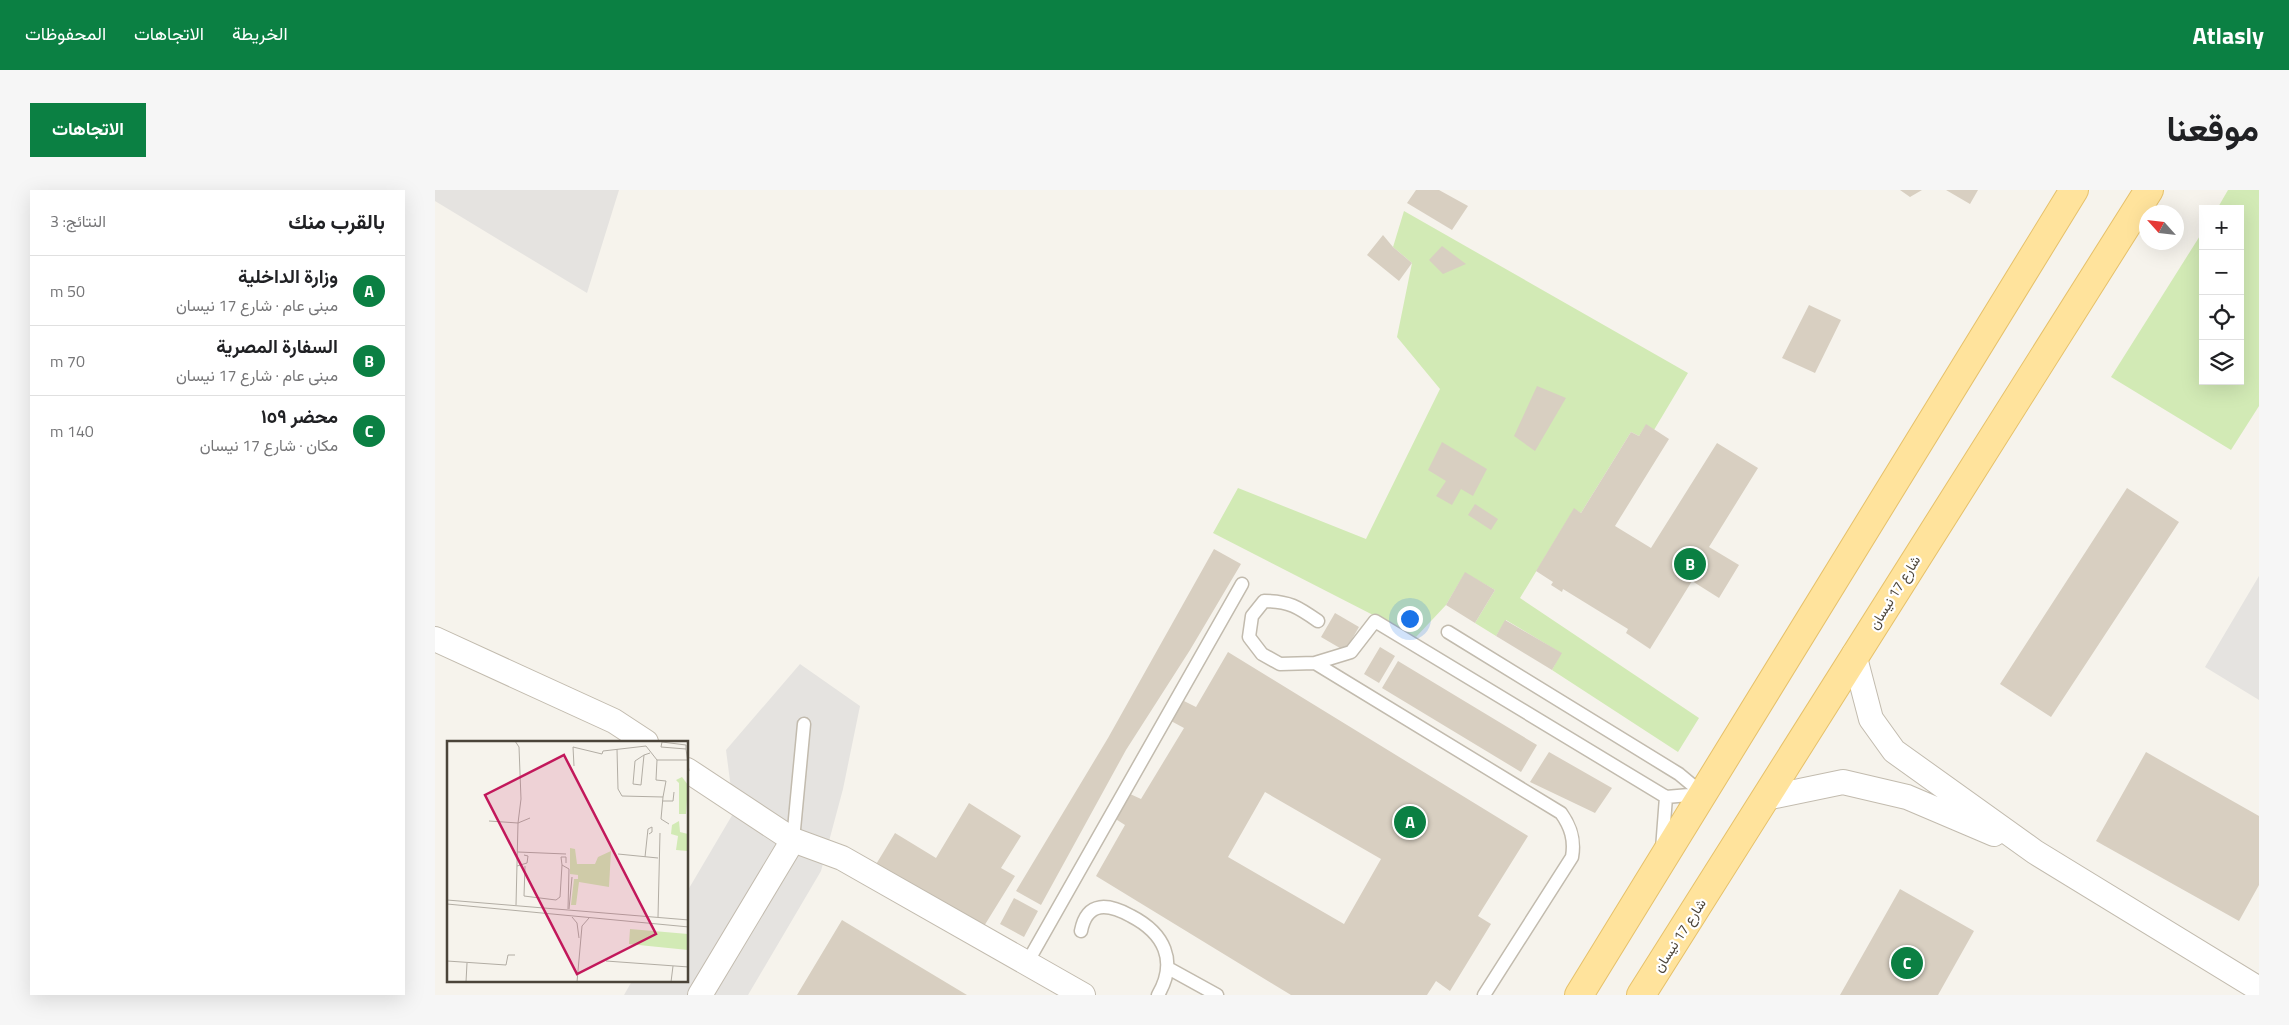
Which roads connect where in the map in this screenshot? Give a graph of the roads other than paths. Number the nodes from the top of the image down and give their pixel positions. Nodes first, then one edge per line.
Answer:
1 (2074, 190) edge
2 (2149, 190) edge
3 (1242, 584) dead end
4 (1318, 621) dead end
5 (1448, 632) dead end
6 (435, 639) edge
7 (1854, 654) junction
8 (1315, 663) junction
9 (805, 724) dead end
10 (644, 741) edge
11 (689, 771) edge
12 (1703, 794) junction
13 (1666, 797) junction
14 (1766, 798) junction
15 (793, 840) junction
16 (2035, 852) junction
17 (1661, 863) junction
18 (1081, 931) dead end
19 (1027, 963) junction
20 (1168, 968) junction
21 (2259, 989) edge
22 (700, 995) edge
23 (1083, 995) edge
24 (1158, 995) edge
25 (1217, 995) edge
26 (1484, 995) edge
27 (1579, 995) edge
28 (1641, 995) edge

1 - 12 main road
2 - 7 main road, شارع 17 نيسان
3 - 19 lane
4 - 8 lane
5 - 12 lane
6 - 10 street
7 - 14 main road, شارع 17 نيسان
7 - 16 street
8 - 13 lane
8 - 26 lane
9 - 15 lane
11 - 15 street
12 - 13 lane
12 - 17 main road
13 - 17 lane
14 - 16 street
14 - 28 main road, شارع 17 نيسان
15 - 19 street
15 - 22 street
16 - 21 street
17 - 27 main road
18 - 20 lane
19 - 23 street
20 - 24 lane
20 - 25 lane

